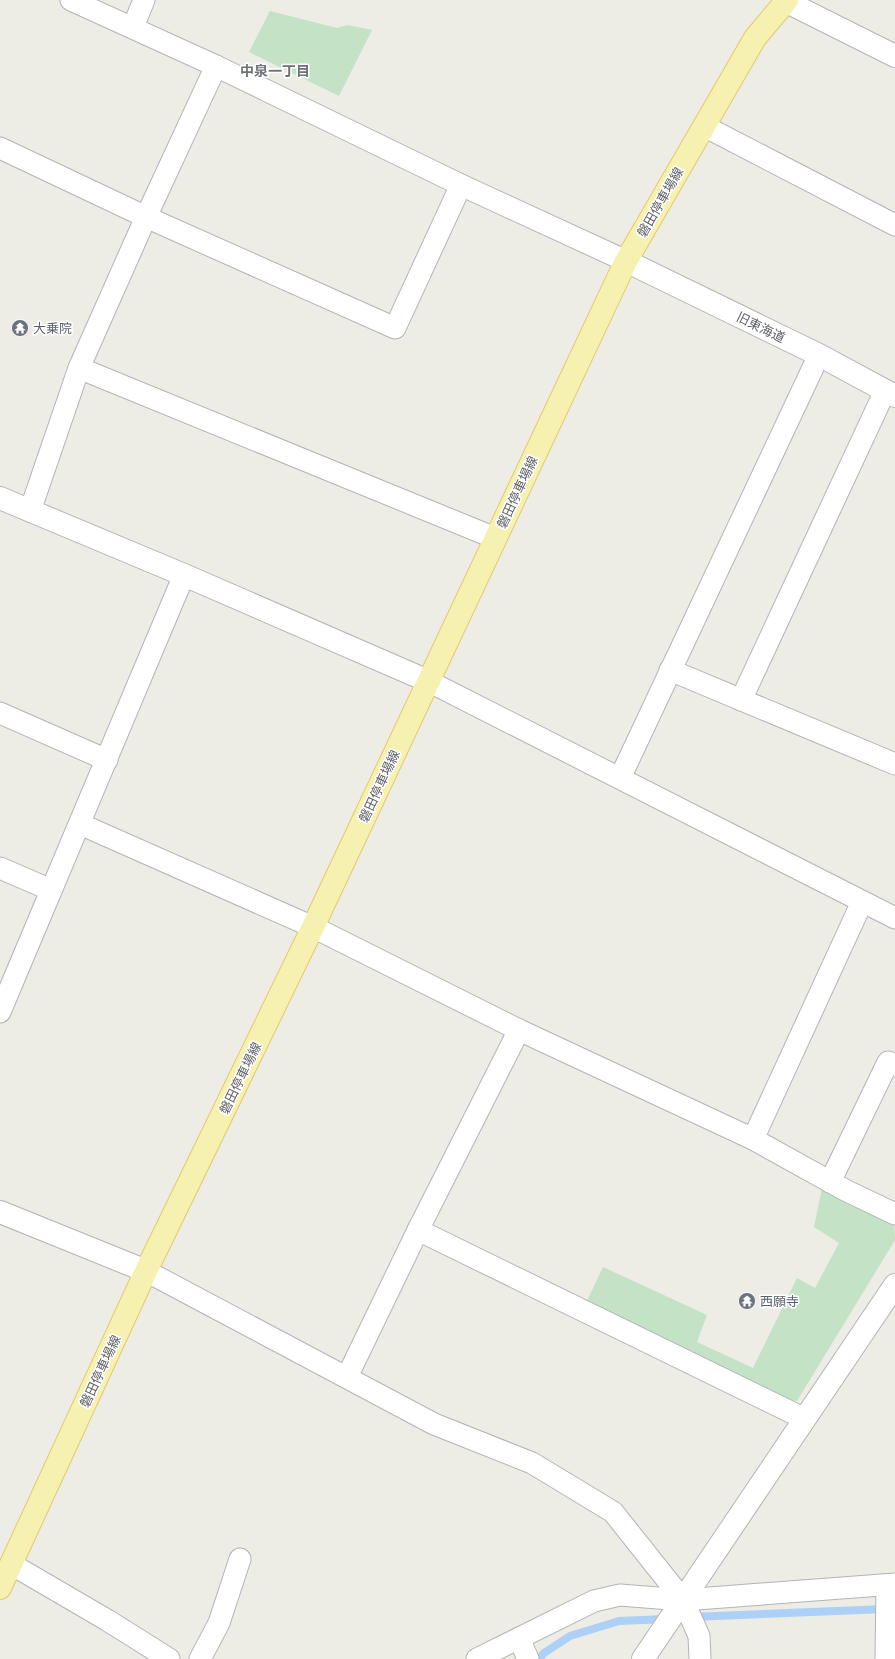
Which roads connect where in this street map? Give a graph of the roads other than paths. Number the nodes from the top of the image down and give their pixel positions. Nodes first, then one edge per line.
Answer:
1 (71, 0) edge
2 (144, 0) edge
3 (785, 0) edge
4 (133, 27) junction
5 (895, 56) edge
6 (216, 66) junction
7 (704, 126) junction
8 (0, 148) edge
9 (461, 185) junction
10 (146, 217) junction
11 (895, 225) edge
12 (626, 261) junction
13 (819, 355) junction
14 (80, 368) junction
15 (892, 393) edge
16 (0, 498) edge
17 (30, 511) junction
18 (495, 538) junction
19 (184, 575) junction
20 (670, 670) junction
21 (428, 681) junction
22 (741, 700) junction
23 (0, 712) edge
24 (107, 760) junction
25 (895, 764) edge
26 (620, 778) junction
27 (80, 824) junction
28 (0, 868) edge
29 (51, 890) junction
30 (862, 902) junction
31 (895, 918) edge
32 (314, 927) junction
33 (0, 1012) edge
34 (519, 1030) junction
35 (895, 1066) edge
36 (753, 1139) junction
37 (830, 1182) junction
38 (0, 1212) edge
39 (895, 1214) edge
40 (418, 1230) junction
41 (146, 1271) junction
42 (895, 1285) edge
43 (347, 1377) junction
44 (805, 1419) junction
45 (240, 1559) dead end
46 (3, 1579) edge
47 (891, 1584) edge
48 (684, 1600) junction
49 (519, 1638) junction
50 (169, 1659) edge
51 (200, 1659) edge
52 (477, 1659) edge
53 (528, 1659) edge
54 (643, 1659) edge
55 (700, 1659) edge
56 (886, 1659) edge

1 - 4 street
2 - 4 street
3 - 5 street
3 - 7 main road, 磐田停車場線
4 - 6 street
6 - 9 street
6 - 10 street
7 - 11 street
7 - 12 main road, 磐田停車場線
8 - 10 street
9 - 10 street
9 - 12 street
10 - 14 street
12 - 13 street, 旧東海道
12 - 18 main road, 磐田停車場線
13 - 15 street, 旧東海道
13 - 20 street
14 - 17 street
14 - 18 street
15 - 22 street
16 - 17 street
17 - 19 street
18 - 21 main road, 磐田停車場線
19 - 21 street
19 - 24 street
20 - 22 street
20 - 26 street
21 - 26 street
21 - 32 main road, 磐田停車場線
22 - 25 street
23 - 24 street
24 - 27 street
26 - 30 street
27 - 29 street
27 - 32 street
28 - 29 street
29 - 33 street
30 - 31 street
30 - 36 street
32 - 34 street
32 - 41 main road, 磐田停車場線
34 - 36 street
34 - 40 street
35 - 37 street
36 - 37 street
37 - 39 street
38 - 41 street
40 - 43 street
40 - 44 street
41 - 43 street
41 - 46 main road, 磐田停車場線
42 - 44 street
43 - 48 street
44 - 48 street
45 - 51 street
46 - 50 street
47 - 48 street
47 - 56 street
48 - 49 street
48 - 54 street
48 - 55 street
49 - 52 street
49 - 53 street

